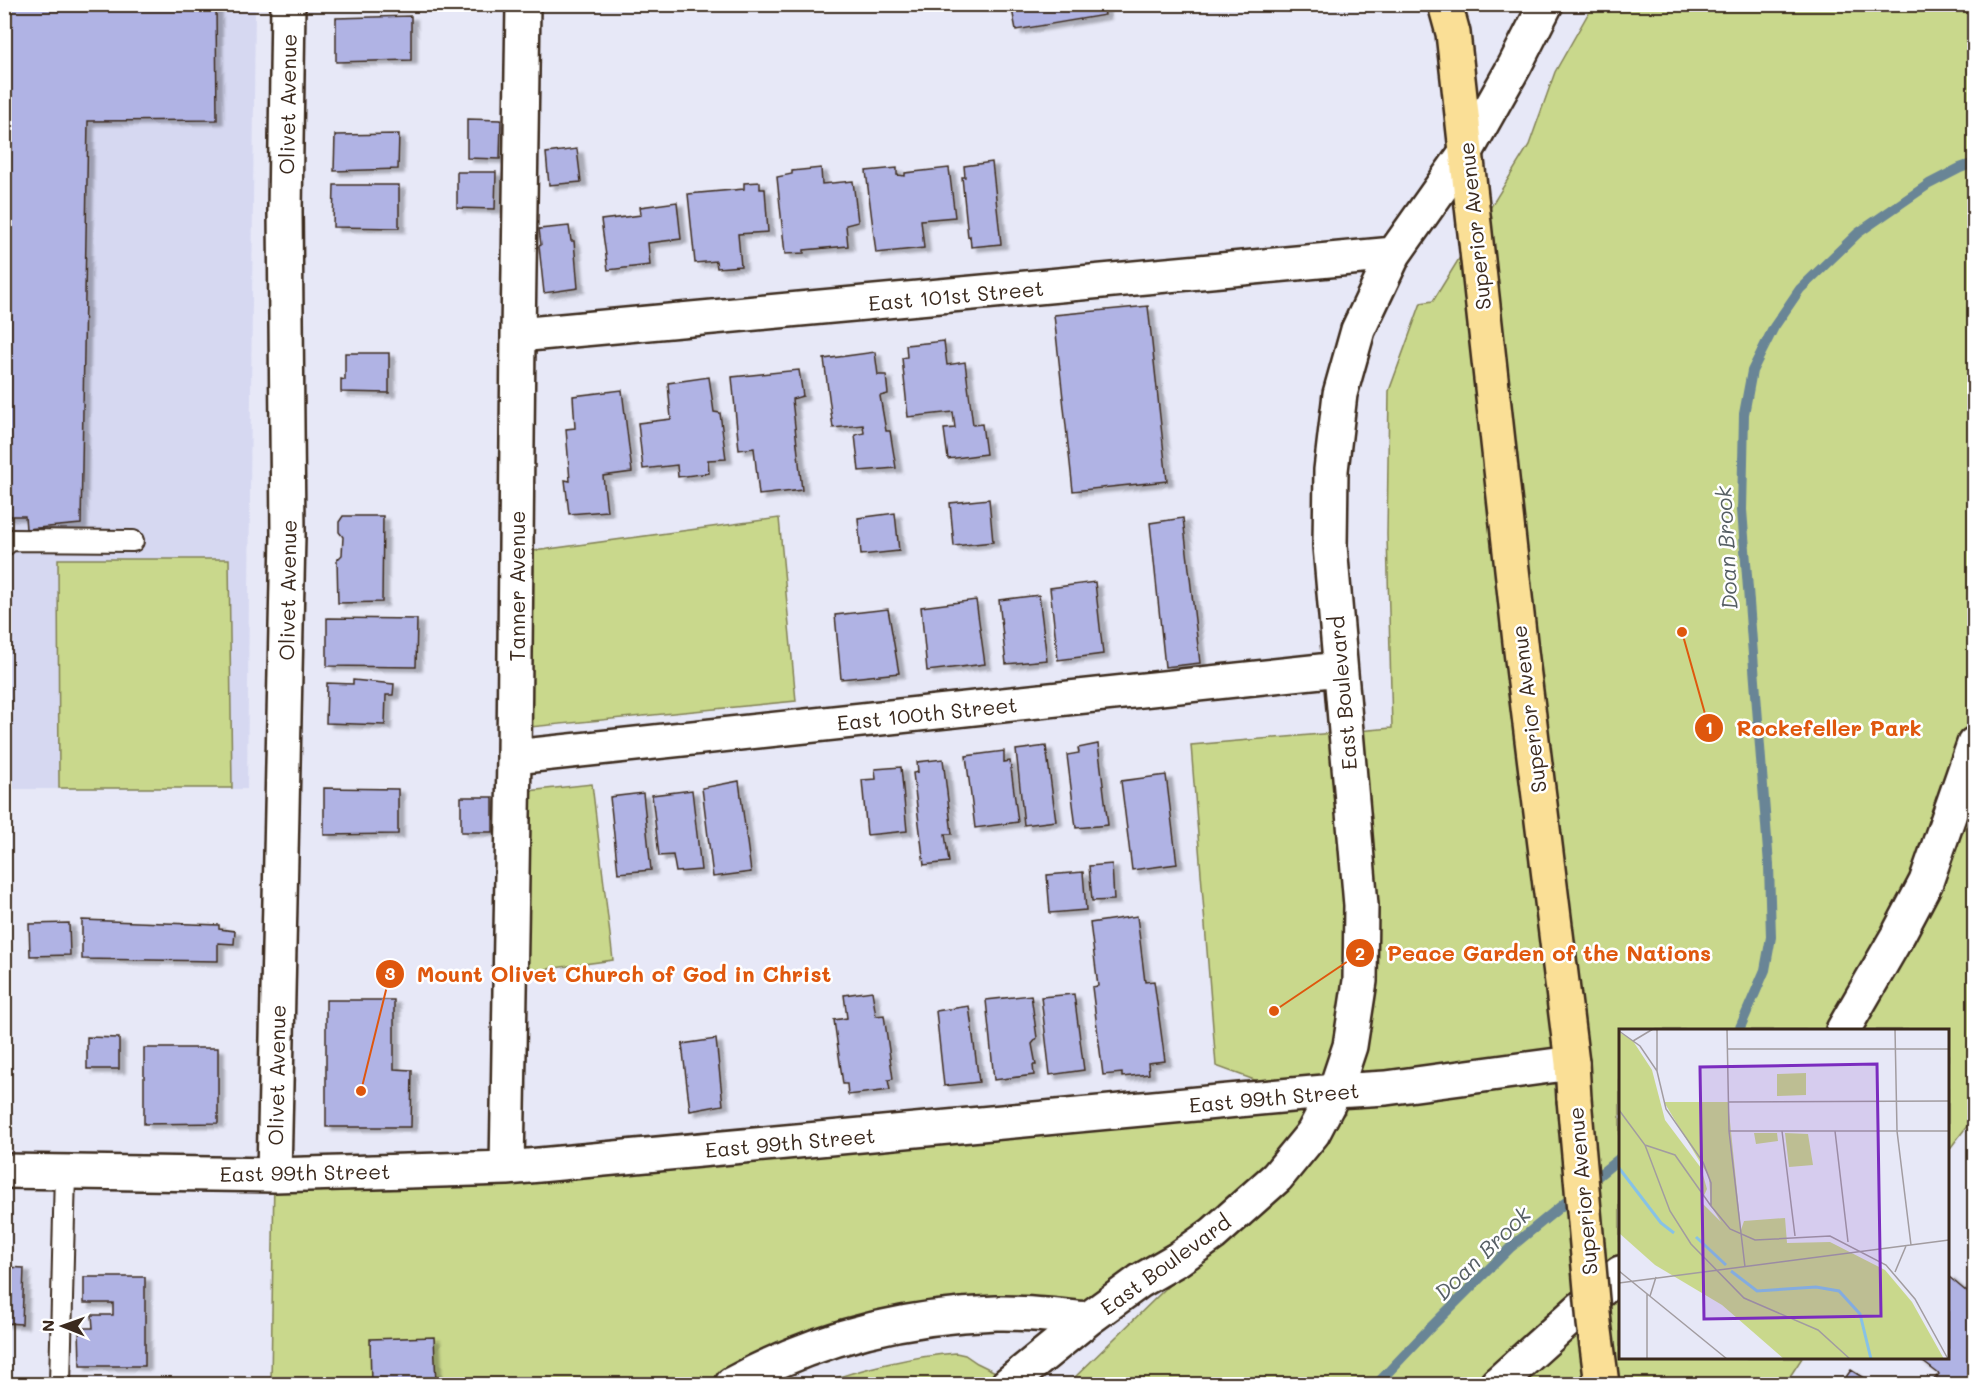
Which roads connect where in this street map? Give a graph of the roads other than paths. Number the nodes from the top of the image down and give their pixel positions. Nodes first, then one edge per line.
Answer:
1 (288, 4) edge
2 (524, 4) edge
3 (1546, 4) edge
4 (1452, 14) edge
5 (1466, 152) junction
6 (1394, 254) junction
7 (518, 335) junction
8 (133, 541) dead end
9 (4, 546) edge
10 (1340, 669) junction
11 (1974, 744) edge
12 (514, 758) junction
13 (1844, 1029) edge
14 (1572, 1063) junction
15 (1335, 1091) junction
16 (507, 1168) junction
17 (4, 1171) edge
18 (65, 1172) junction
19 (274, 1174) junction
20 (1619, 1274) edge
21 (1088, 1319) junction
22 (60, 1384) edge
23 (732, 1384) edge
24 (1008, 1384) edge
25 (1497, 1384) edge
26 (1602, 1384) edge

1 - 19 street, Olivet Avenue
2 - 7 street, Tanner Avenue
3 - 5 street, East Boulevard
4 - 5 main road, Superior Avenue
5 - 6 street, East Boulevard
5 - 14 main road, Superior Avenue
6 - 7 street, East 101st Street
6 - 10 street, East Boulevard
7 - 12 street, Tanner Avenue
8 - 9 lane
10 - 12 street, East 100th Street
10 - 15 street, East Boulevard
11 - 13 street
12 - 16 street, Tanner Avenue
14 - 15 street, East 99th Street
14 - 26 main road, Superior Avenue, bridge
15 - 16 street, East 99th Street
15 - 21 street, East Boulevard
16 - 19 street, East 99th Street
17 - 18 street, East 99th Street
18 - 19 street, East 99th Street
18 - 22 lane
20 - 25 street
21 - 23 street, East Boulevard
21 - 24 street, East Boulevard

